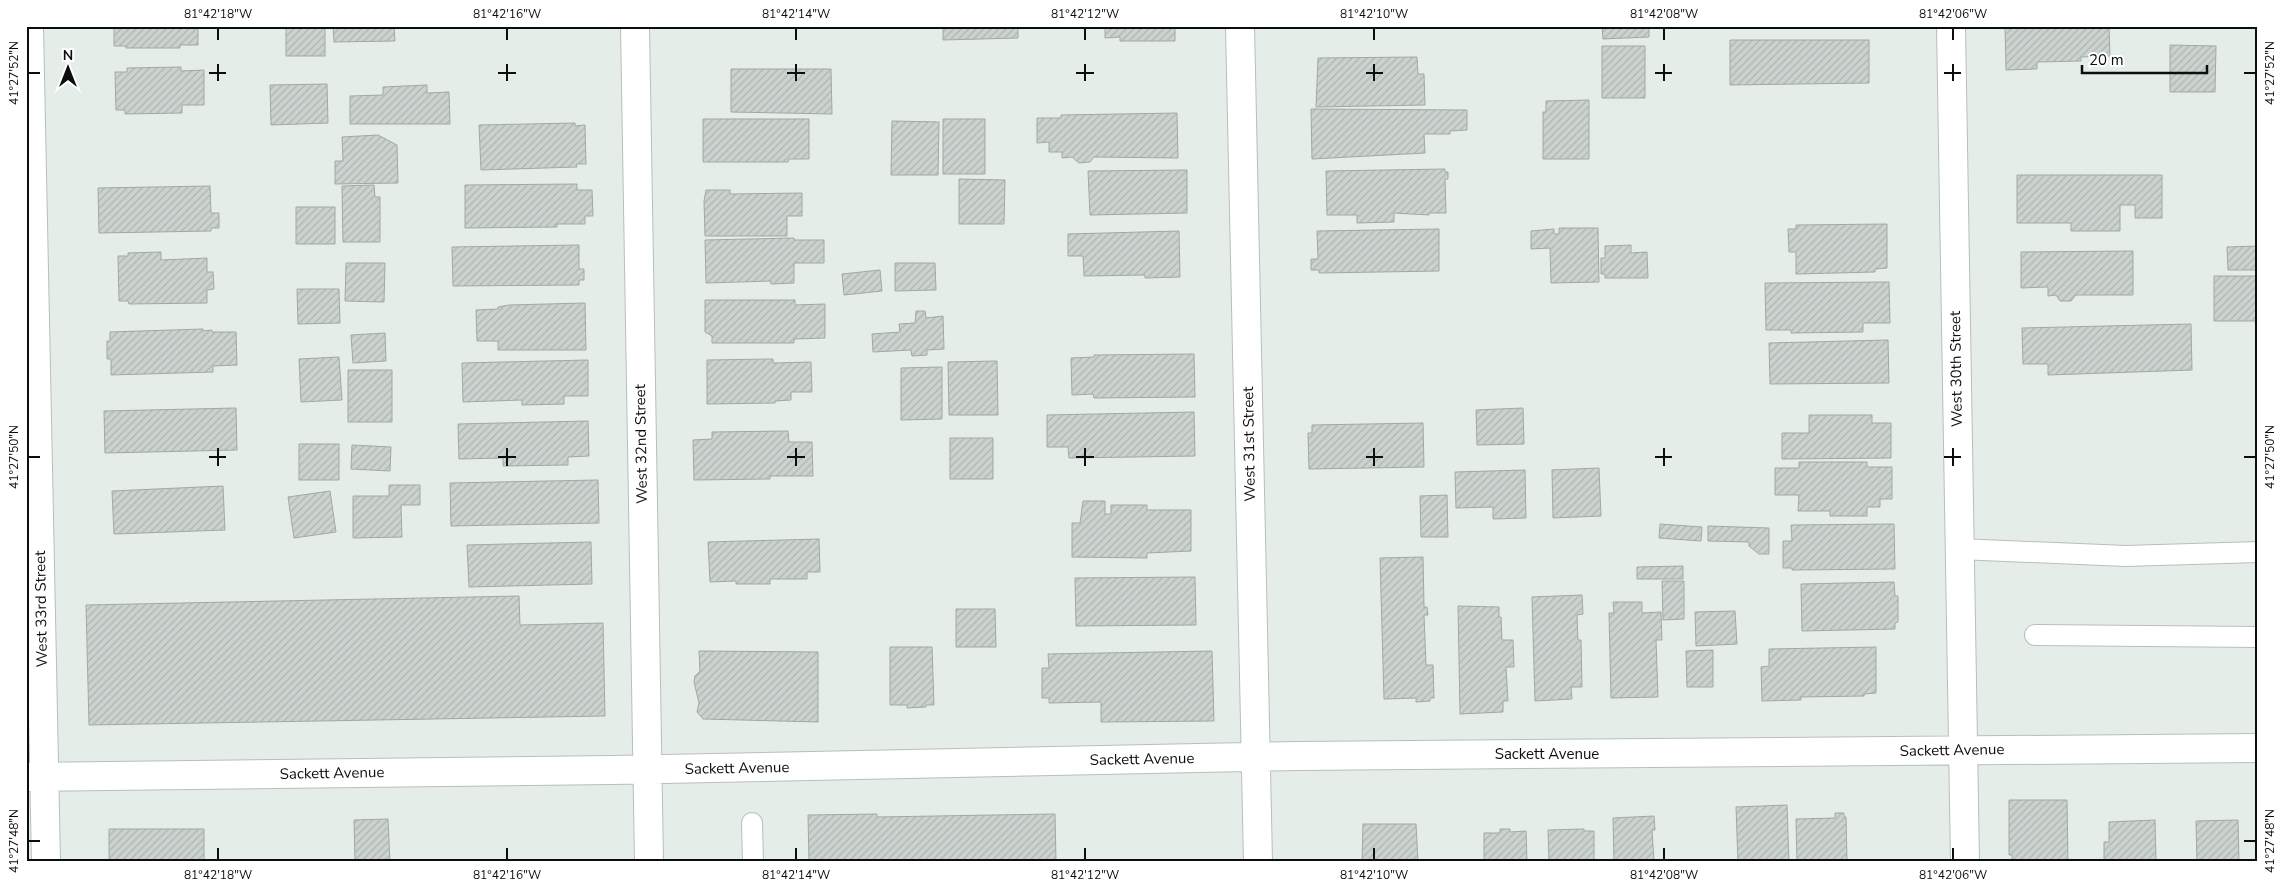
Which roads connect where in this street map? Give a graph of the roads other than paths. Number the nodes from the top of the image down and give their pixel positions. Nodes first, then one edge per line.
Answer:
1 (29, 26) edge
2 (635, 26) edge
3 (1240, 26) edge
4 (1951, 26) edge
5 (1959, 549) junction
6 (2258, 552) edge
7 (2035, 635) dead end
8 (2258, 638) edge
9 (2258, 748) edge
10 (1962, 750) junction
11 (1254, 757) junction
12 (646, 770) junction
13 (35, 777) edge
14 (752, 823) dead end
15 (46, 862) edge
16 (649, 862) edge
17 (753, 862) edge
18 (1258, 862) edge
19 (1965, 862) edge

1 - 13 street, West 33rd Street
2 - 12 street, West 32nd Street
3 - 11 street, West 31st Street
4 - 5 street, West 30th Street
5 - 6 lane
5 - 10 street, West 30th Street
7 - 8 lane
9 - 10 street, Sackett Avenue
10 - 11 street, Sackett Avenue
10 - 19 street, West 30th Street
11 - 12 street, Sackett Avenue
11 - 18 street, West 31st Street
12 - 13 street, Sackett Avenue
12 - 16 street, West 32nd Street
13 - 15 street, West 33rd Street
14 - 17 lane

